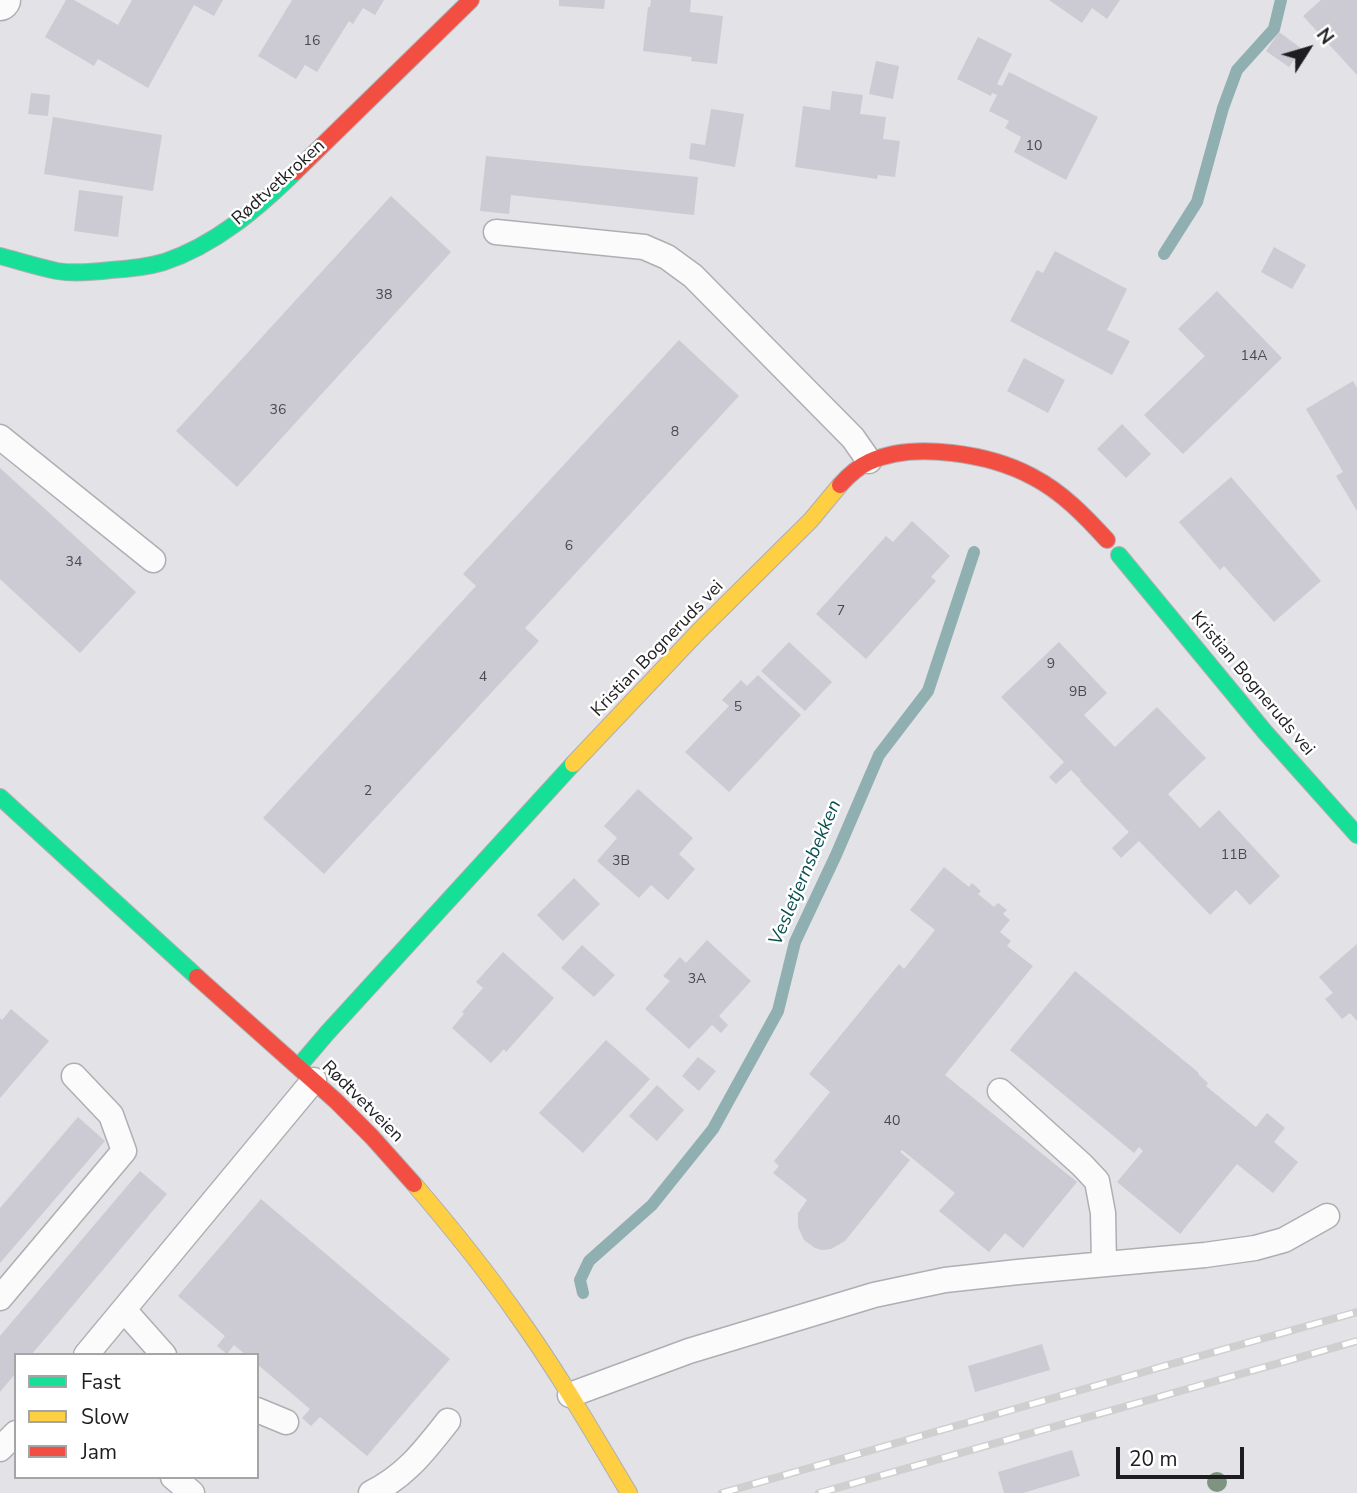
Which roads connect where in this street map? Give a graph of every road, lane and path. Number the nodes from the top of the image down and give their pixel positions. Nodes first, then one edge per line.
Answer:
1 (471, 0) edge
2 (496, 232) dead end
3 (0, 256) edge
4 (0, 437) edge
5 (869, 461) junction
6 (1107, 540) dead end
7 (1119, 555) dead end
8 (153, 560) dead end
9 (0, 797) edge
10 (1357, 835) edge
11 (306, 1073) junction
12 (74, 1076) dead end
13 (1000, 1091) dead end
14 (1327, 1216) dead end
15 (1104, 1264) junction
16 (0, 1298) edge
17 (124, 1310) junction
18 (88, 1353) edge
19 (162, 1353) edge
20 (570, 1395) junction
21 (259, 1411) edge
22 (448, 1420) dead end
23 (286, 1422) dead end
24 (14, 1435) edge
25 (0, 1450) edge
26 (175, 1479) edge
27 (192, 1493) edge
28 (372, 1493) edge
29 (629, 1493) edge

1 - 3 street, Rødtvetkroken
2 - 5 lane
4 - 8 lane
5 - 6 street, Kristian Bogneruds vei
5 - 11 street, Kristian Bogneruds vei
7 - 10 street, Kristian Bogneruds vei
9 - 11 street, Rødtvetveien
11 - 17 lane
11 - 20 street, Rødtvetveien
12 - 16 lane
13 - 15 lane
14 - 15 lane
15 - 20 lane
17 - 18 lane
17 - 19 lane
20 - 29 street, Rødtvetveien
21 - 23 lane
22 - 28 lane
24 - 25 lane
26 - 27 lane

